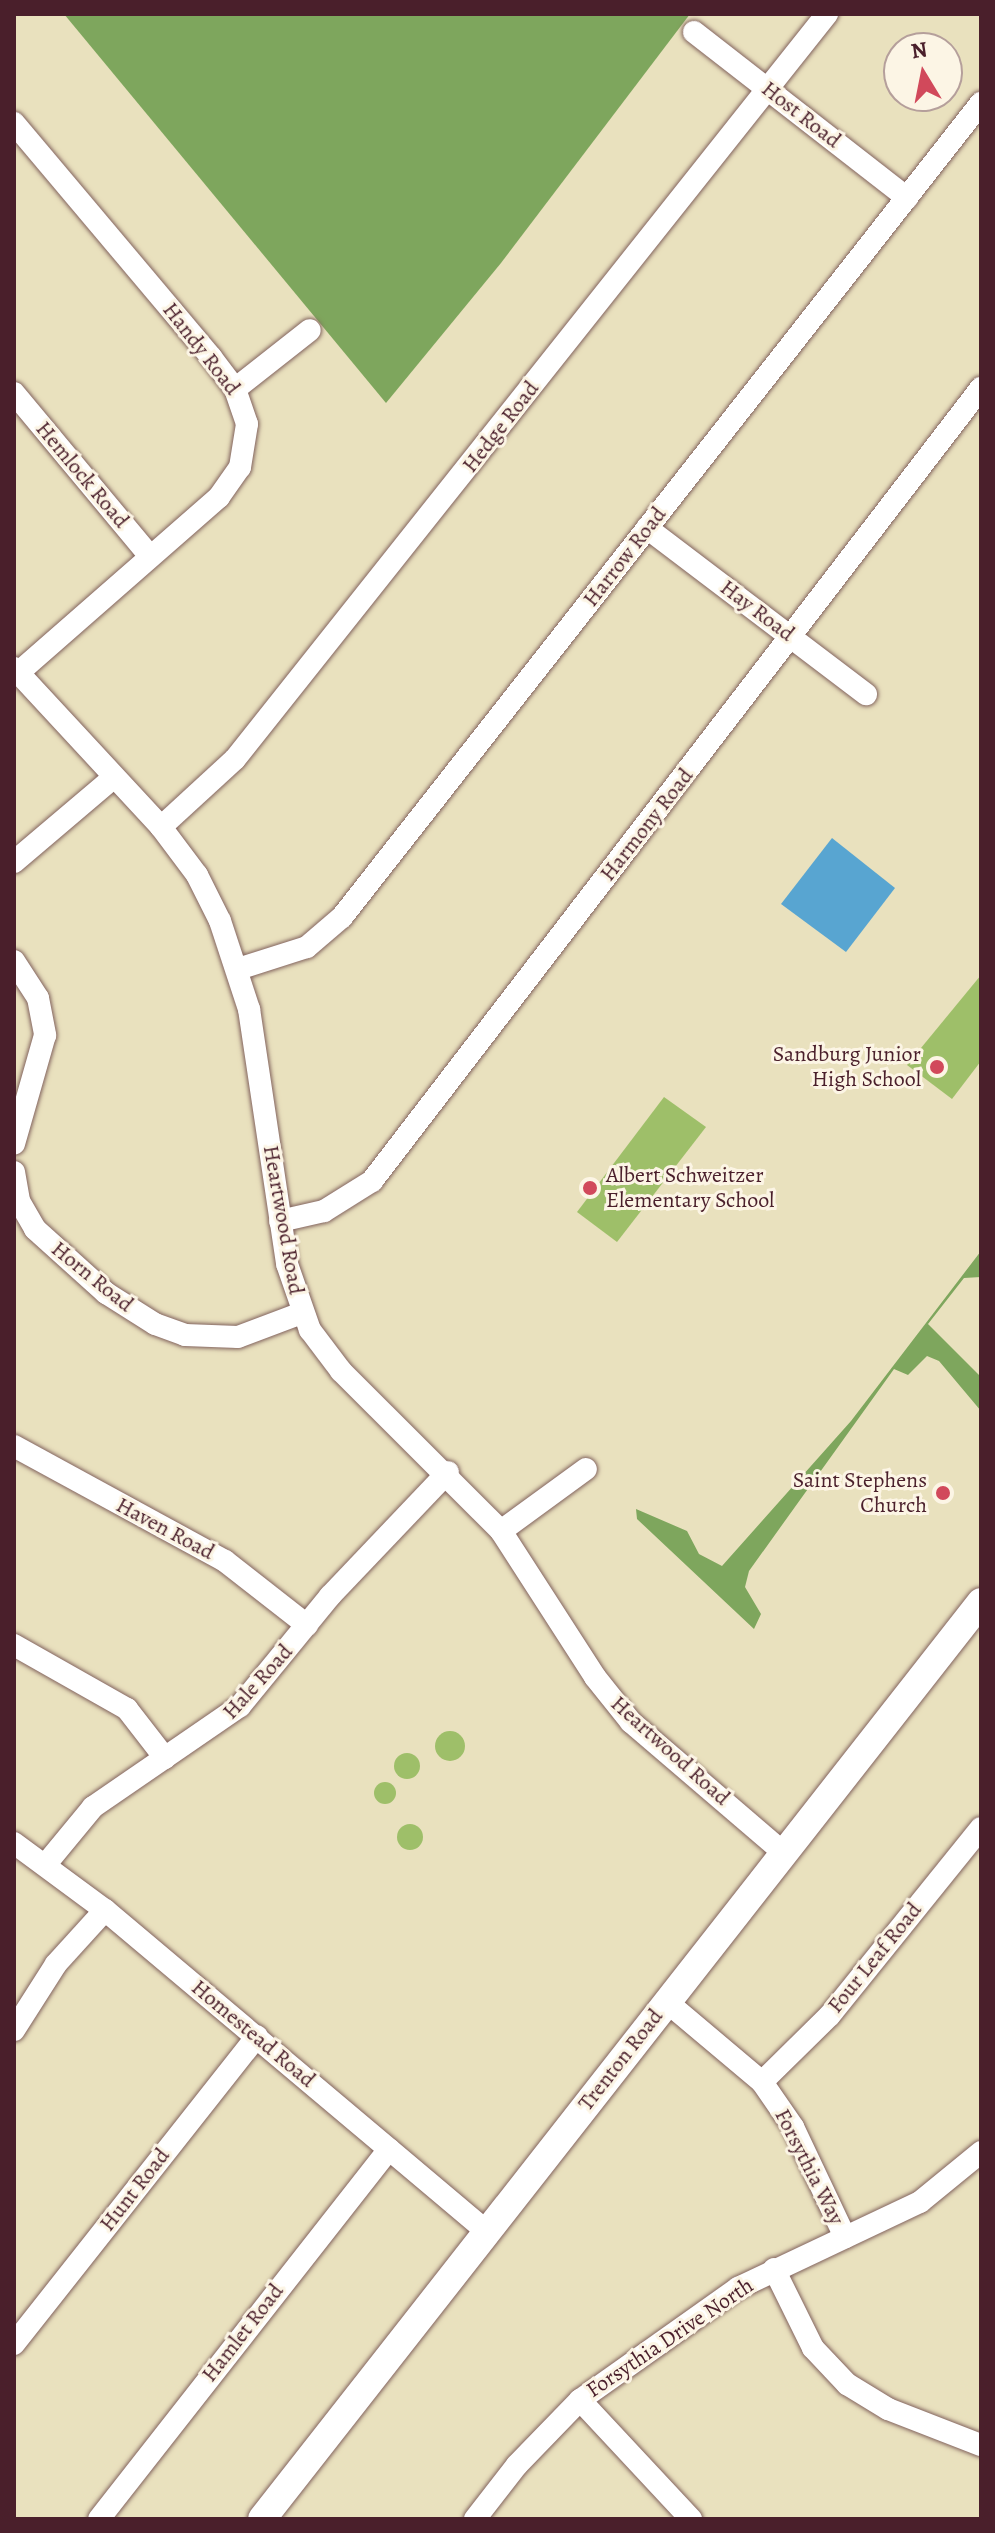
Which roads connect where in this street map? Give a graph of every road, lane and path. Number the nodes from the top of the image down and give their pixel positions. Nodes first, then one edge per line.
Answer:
1 (827, 14) edge
2 (694, 32) dead end
3 (768, 89) junction
4 (981, 103) edge
5 (14, 123) edge
6 (907, 198) junction
7 (310, 330) dead end
8 (981, 388) edge
9 (235, 389) junction
10 (14, 393) edge
11 (647, 528) junction
12 (150, 556) junction
13 (792, 638) junction
14 (16, 670) edge
15 (866, 694) dead end
16 (113, 778) junction
17 (161, 827) junction
18 (14, 862) edge
19 (14, 961) edge
20 (238, 969) junction
21 (14, 1144) edge
22 (14, 1172) edge
23 (280, 1221) junction
24 (302, 1313) junction
25 (14, 1446) edge
26 (586, 1469) dead end
27 (448, 1472) junction
28 (501, 1531) junction
29 (981, 1602) edge
30 (307, 1625) junction
31 (14, 1645) edge
32 (165, 1758) junction
33 (981, 1828) edge
34 (14, 1843) edge
35 (785, 1854) junction
36 (46, 1864) junction
37 (105, 1910) junction
38 (667, 2002) junction
39 (14, 2030) edge
40 (257, 2036) junction
41 (762, 2082) junction
42 (389, 2149) junction
43 (981, 2152) edge
44 (487, 2232) junction
45 (845, 2237) junction
46 (774, 2269) junction
47 (14, 2344) edge
48 (580, 2400) junction
49 (981, 2445) edge
50 (99, 2519) edge
51 (262, 2519) edge
52 (475, 2519) edge
53 (691, 2519) edge

1 - 3 street, Hedge Road
2 - 3 street, Host Road
3 - 6 street, Host Road
3 - 17 street, Hedge Road
4 - 6 street, Harrow Road
5 - 9 street, Handy Road
6 - 11 street, Harrow Road
7 - 9 street
8 - 13 street, Harmony Road
9 - 12 street, Handy Road
10 - 12 street, Hemlock Road
11 - 13 street, Hay Road
11 - 20 street, Harrow Road
12 - 14 street, Handy Road
13 - 15 street, Hay Road
13 - 23 street, Harmony Road
14 - 16 street, Heartwood Road
16 - 17 street, Heartwood Road
16 - 18 street
17 - 20 street, Heartwood Road
19 - 21 street
20 - 23 street, Heartwood Road
22 - 24 street, Horn Road
23 - 24 street, Heartwood Road
24 - 27 street, Heartwood Road
25 - 30 street, Haven Road
26 - 28 street
27 - 28 street, Heartwood Road
27 - 30 street, Hale Road
28 - 35 street, Heartwood Road
29 - 35 main road, Trenton Road
30 - 32 street, Hale Road
31 - 32 street
32 - 36 street, Hale Road
33 - 41 street, Four Leaf Road
34 - 36 street, Homestead Road
35 - 38 main road, Trenton Road
36 - 37 street, Homestead Road
37 - 39 street
37 - 40 street, Homestead Road
38 - 41 street, Forsythia Way
38 - 44 main road, Trenton Road
40 - 42 street, Homestead Road
40 - 47 street, Hunt Road
41 - 45 street, Forsythia Way
42 - 44 street, Homestead Road
42 - 50 street, Hamlet Road
43 - 45 street, Forsythia Drive North
44 - 51 main road, Trenton Road
45 - 46 street, Forsythia Drive North
46 - 48 street, Forsythia Drive North
46 - 49 street
48 - 52 street, Forsythia Drive North
48 - 53 street

